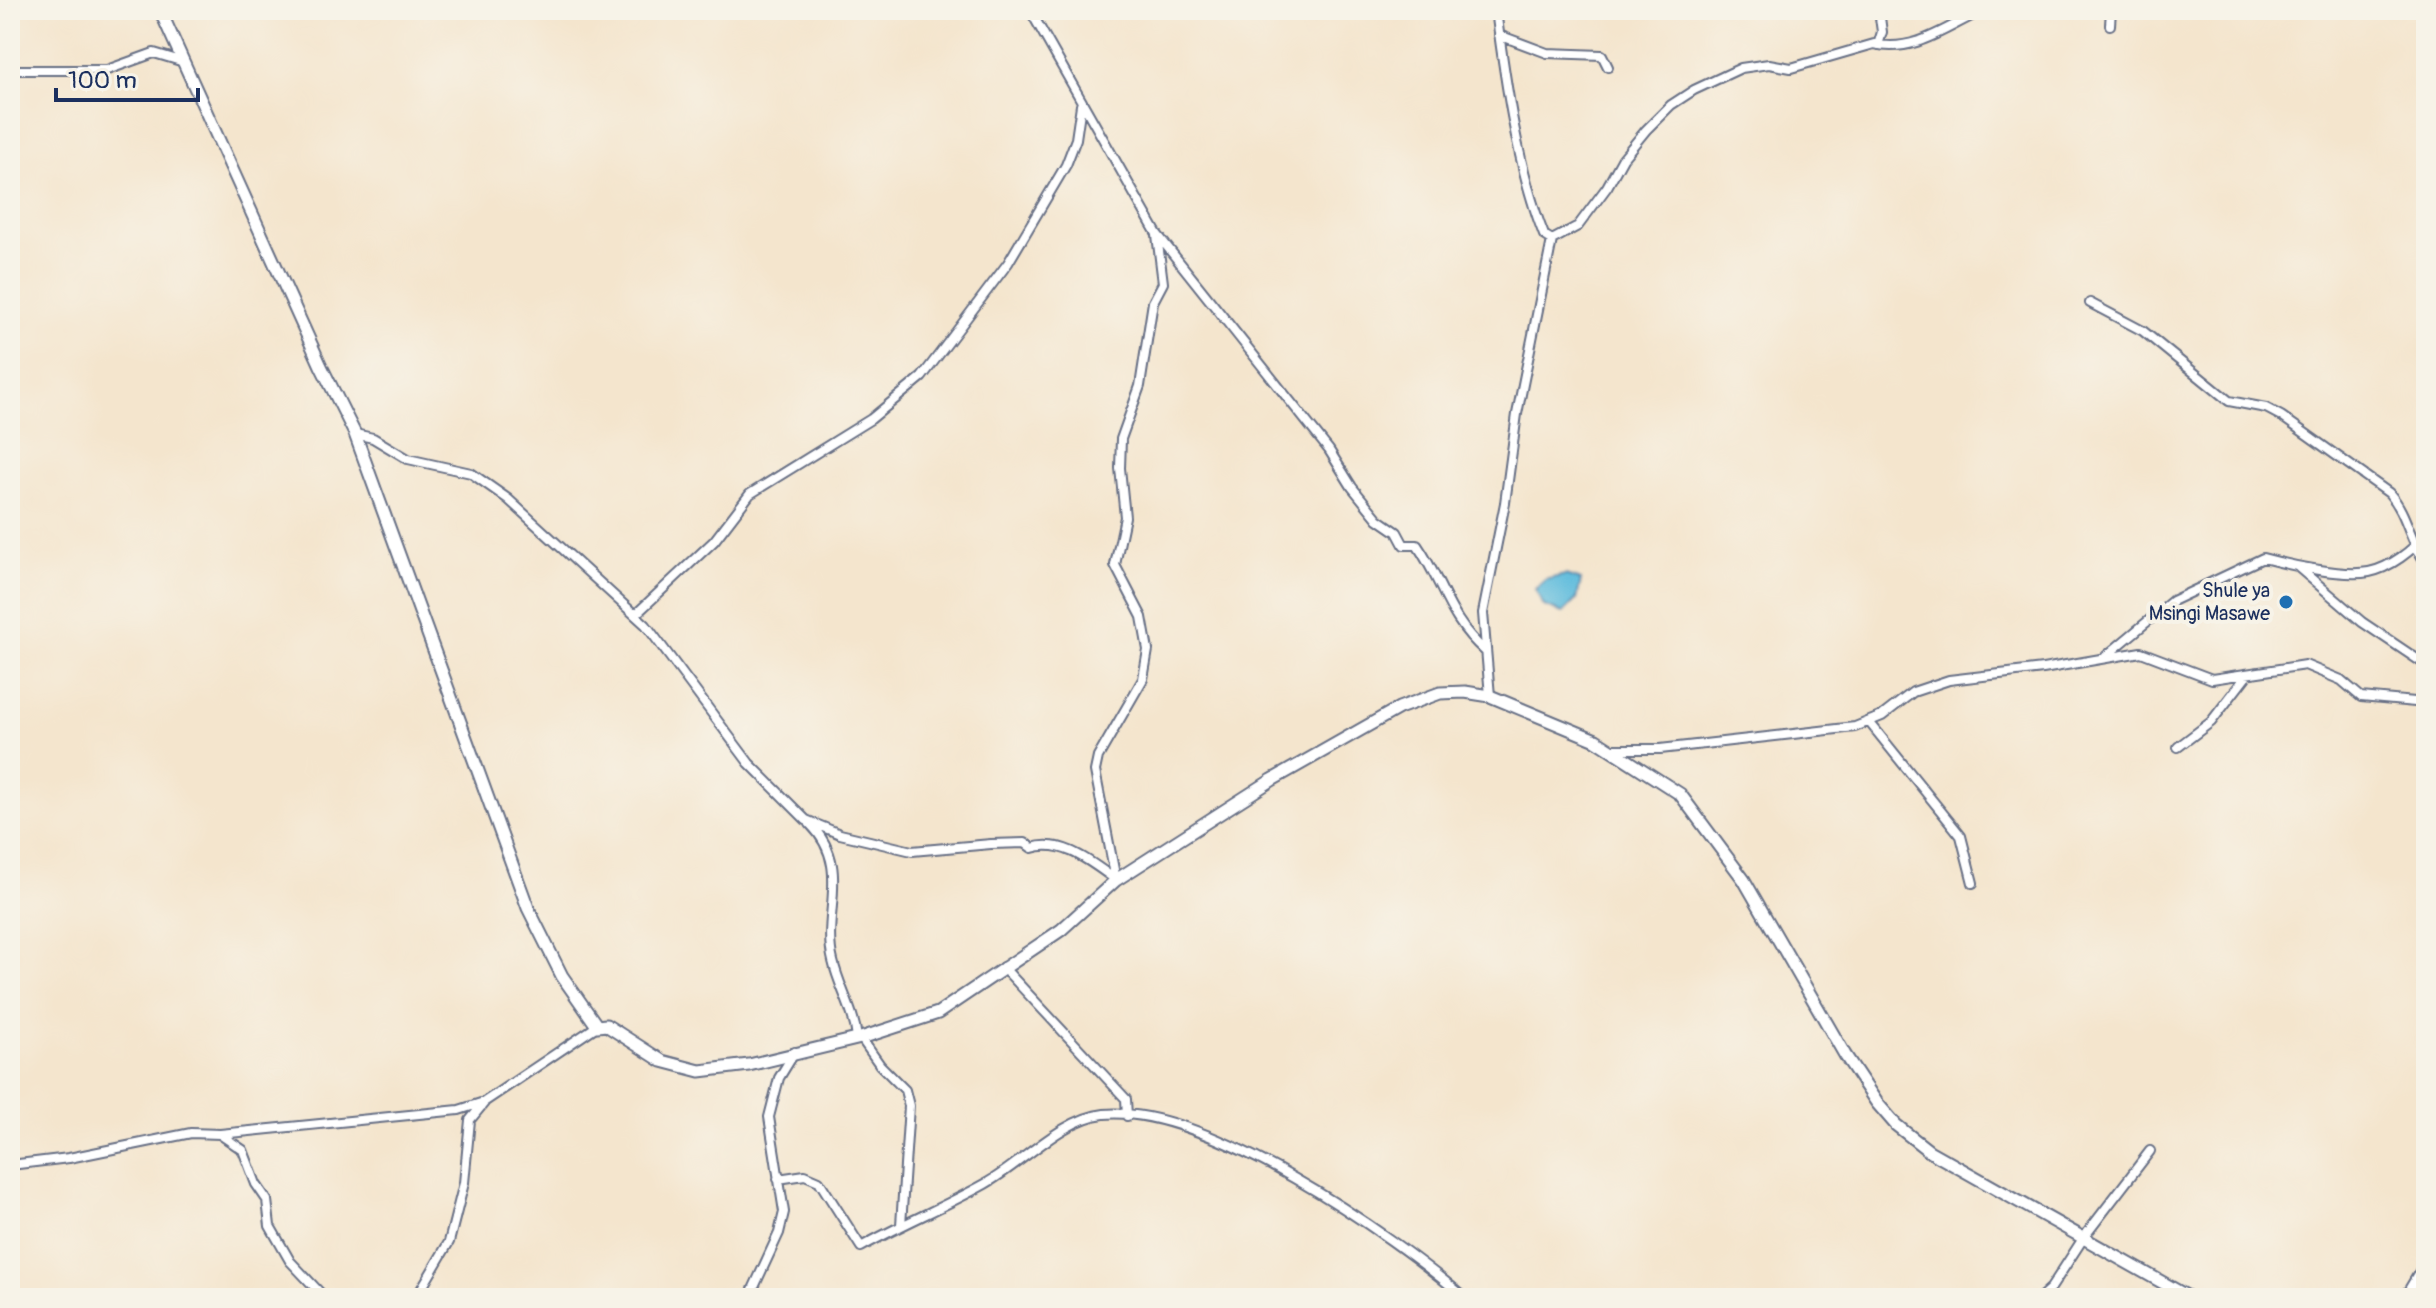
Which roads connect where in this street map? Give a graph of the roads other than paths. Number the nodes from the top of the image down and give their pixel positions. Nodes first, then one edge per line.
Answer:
1 (160, 10) edge
2 (1030, 10) edge
3 (1496, 10) edge
4 (1879, 10) edge
5 (1984, 10) edge
6 (2111, 10) edge
7 (2110, 25) dead end
8 (1499, 35) junction
9 (1878, 45) junction
10 (184, 62) junction
11 (1608, 67) dead end
12 (10, 70) edge
13 (1081, 104) junction
14 (1157, 234) junction
15 (1552, 240) junction
16 (2090, 303) dead end
17 (355, 434) junction
18 (2426, 534) edge
19 (2415, 548) junction
20 (2426, 563) edge
21 (2298, 567) junction
22 (635, 615) junction
23 (1485, 651) junction
24 (2105, 657) junction
25 (2426, 665) edge
26 (2249, 674) junction
27 (1490, 696) junction
28 (2426, 703) edge
29 (1870, 723) junction
30 (2178, 747) dead end
31 (1614, 749) junction
32 (806, 820) junction
33 (1116, 880) junction
34 (1973, 883) dead end
35 (1003, 967) junction
36 (597, 1026) junction
37 (859, 1038) junction
38 (795, 1052) junction
39 (484, 1102) junction
40 (1127, 1116) junction
41 (220, 1134) junction
42 (2150, 1151) dead end
43 (10, 1165) edge
44 (778, 1179) junction
45 (901, 1225) junction
46 (2084, 1237) junction
47 (2426, 1261) edge
48 (325, 1298) edge
49 (416, 1298) edge
50 (749, 1298) edge
51 (1465, 1298) edge
52 (2040, 1298) edge
53 (2190, 1298) edge
54 (2404, 1298) edge

1 - 10 street
2 - 13 street
3 - 8 street
4 - 9 street
5 - 9 street
6 - 7 street
8 - 11 street
8 - 15 street
9 - 15 street
10 - 12 street
10 - 17 street
13 - 14 street
13 - 22 street
14 - 23 street
14 - 33 street
15 - 23 street
16 - 19 street
17 - 22 street
17 - 36 street
18 - 19 street
19 - 20 street
19 - 21 street
21 - 24 street
21 - 25 street
22 - 32 street
23 - 27 street
24 - 26 street
24 - 29 street
26 - 28 street
26 - 30 street
27 - 31 street
27 - 33 street
29 - 31 street
29 - 34 street
31 - 46 street
32 - 33 street
32 - 37 street
33 - 35 street
35 - 37 street
35 - 40 street
36 - 38 street
36 - 39 street
37 - 38 street
37 - 45 street
38 - 44 street
39 - 41 street
39 - 49 street
40 - 45 street
40 - 51 street
41 - 43 street
41 - 48 street
42 - 46 street
44 - 45 street
44 - 50 street
46 - 52 street
46 - 53 street
47 - 54 street

